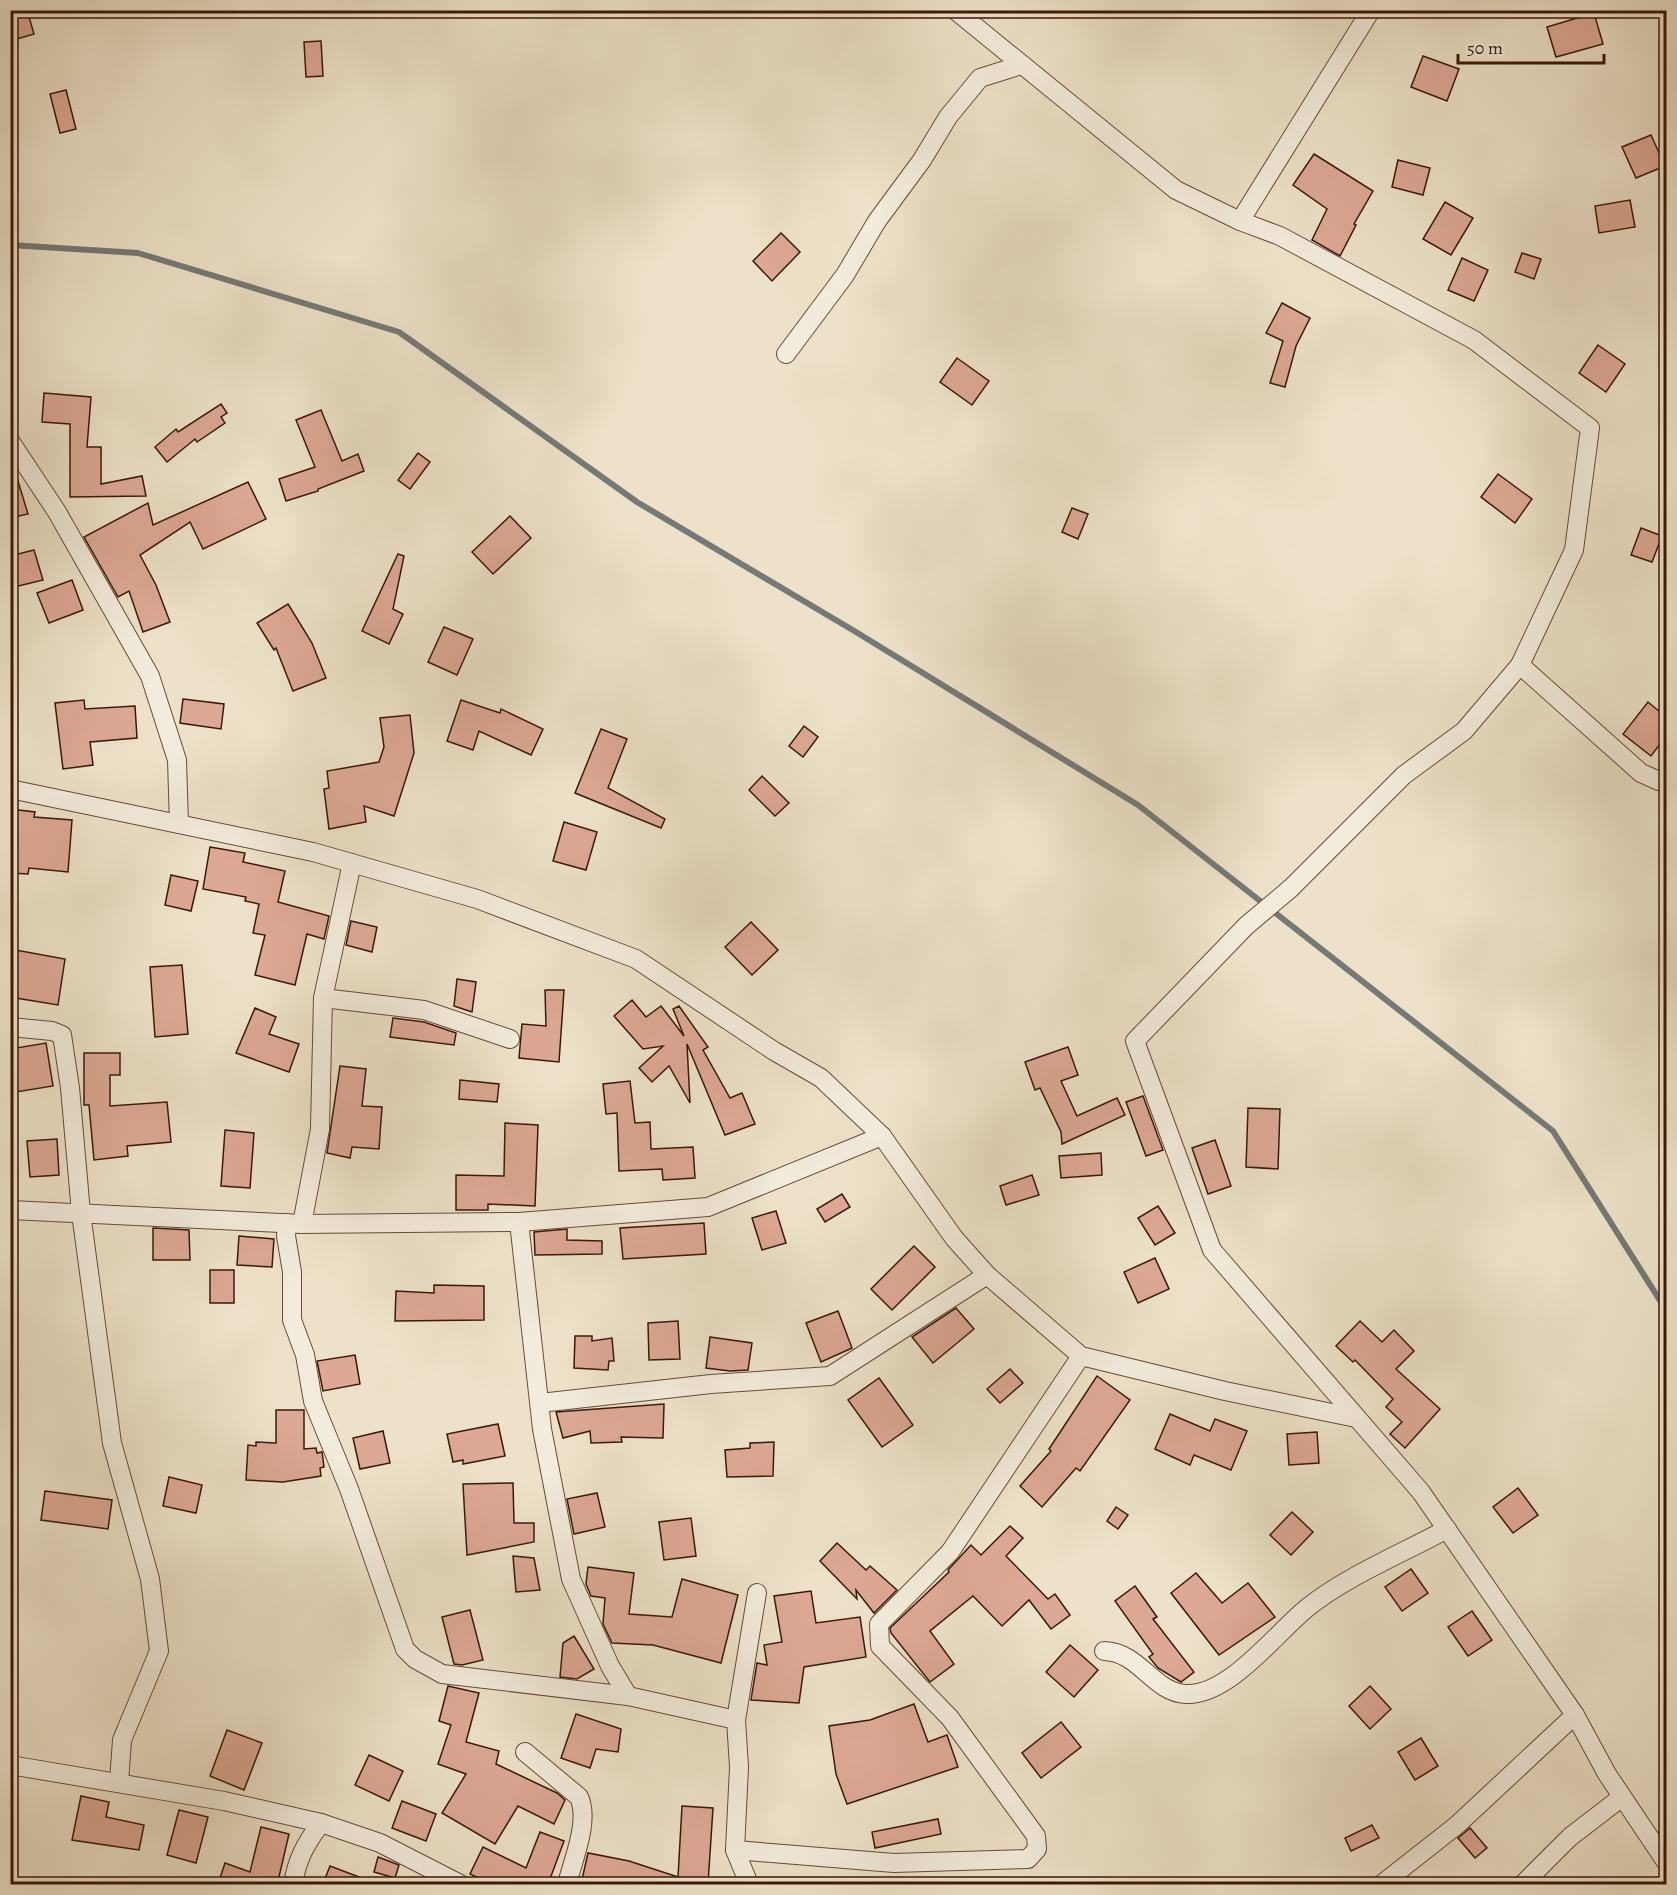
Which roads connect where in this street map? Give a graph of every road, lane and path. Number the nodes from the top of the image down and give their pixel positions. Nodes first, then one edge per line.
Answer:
1 (955, 10) edge
2 (1371, 10) edge
3 (1021, 65) junction
4 (1240, 221) junction
5 (786, 354) dead end
6 (10, 441) edge
7 (1520, 665) junction
8 (1666, 778) edge
9 (10, 789) edge
10 (179, 824) junction
11 (352, 863) junction
12 (322, 998) junction
13 (10, 1027) edge
14 (510, 1039) dead end
15 (882, 1136) junction
16 (10, 1210) edge
17 (81, 1213) junction
18 (519, 1222) junction
19 (295, 1223) junction
20 (987, 1275) junction
21 (1081, 1356) junction
22 (540, 1403) junction
23 (1356, 1418) junction
24 (1447, 1529) junction
25 (757, 1593) dead end
26 (1104, 1651) dead end
27 (628, 1696) junction
28 (1575, 1715) junction
29 (736, 1720) junction
30 (525, 1752) dead end
31 (10, 1765) edge
32 (119, 1782) junction
33 (1622, 1797) junction
34 (321, 1823) junction
35 (735, 1850) junction
36 (1666, 1862) edge
37 (293, 1884) edge
38 (460, 1884) edge
39 (567, 1884) edge
40 (749, 1884) edge
41 (1382, 1884) edge
42 (1523, 1884) edge

1 - 3 street
2 - 4 street
3 - 4 street
3 - 5 street
4 - 7 street
6 - 10 street
7 - 8 street
7 - 23 street
9 - 10 street
10 - 11 street
11 - 12 street
11 - 15 street
12 - 14 street
12 - 19 street
13 - 17 street
15 - 18 street
15 - 20 street
16 - 17 street
17 - 19 street
17 - 32 street
18 - 19 street
18 - 22 street
19 - 27 street
20 - 21 street
20 - 22 street
21 - 23 street
21 - 35 street
22 - 27 street
23 - 24 street
24 - 26 street
24 - 28 street
25 - 29 street
27 - 29 street
28 - 33 street
28 - 41 street
29 - 35 street
30 - 39 street
31 - 32 street
32 - 34 street
33 - 36 street
33 - 42 street
34 - 37 street
34 - 38 street
35 - 40 street

